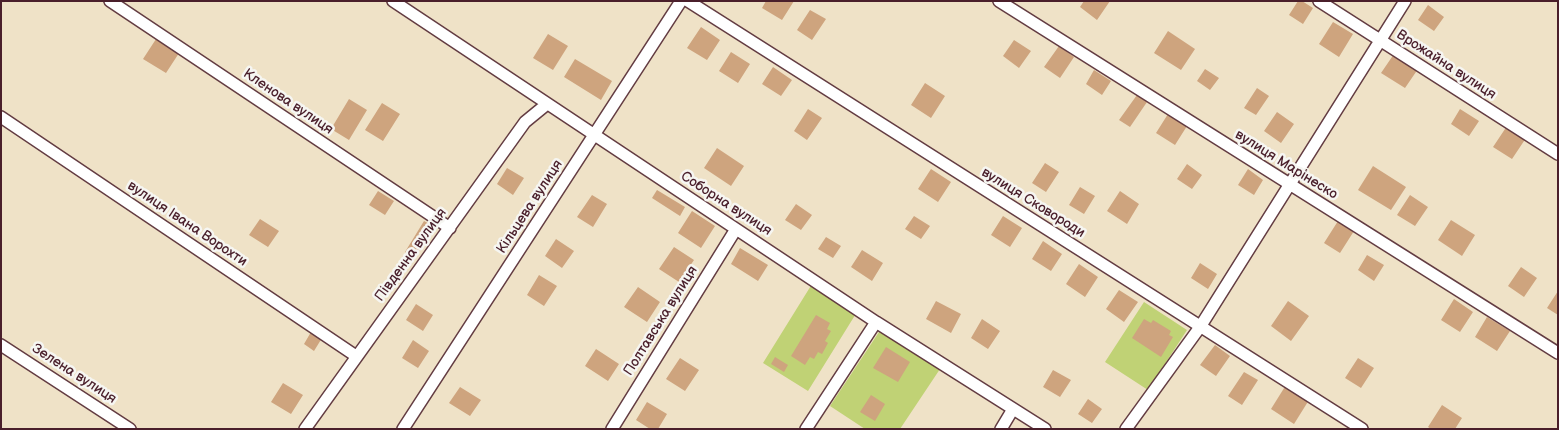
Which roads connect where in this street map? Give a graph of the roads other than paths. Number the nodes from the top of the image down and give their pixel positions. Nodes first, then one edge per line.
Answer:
1 (110, 1) edge
2 (393, 1) edge
3 (681, 1) edge
4 (688, 1) edge
5 (999, 1) edge
6 (1319, 1) edge
7 (1405, 1) edge
8 (1380, 40) junction
9 (547, 104) junction
10 (1, 117) edge
11 (594, 136) junction
12 (1558, 154) edge
13 (1290, 184) junction
14 (450, 228) junction
15 (736, 229) junction
16 (876, 322) junction
17 (1200, 327) junction
18 (1, 345) edge
19 (1558, 353) edge
20 (356, 356) junction
21 (1013, 409) junction
22 (614, 428) edge
23 (130, 429) edge
24 (305, 429) edge
25 (403, 429) edge
26 (806, 429) edge
27 (1001, 429) edge
28 (1045, 429) edge
29 (1126, 429) edge
30 (1362, 429) edge

1 - 14 street, Кленова вулиця
2 - 9 street, Соборна вулиця
3 - 11 street, Кільцева вулиця
4 - 17 street, вулиця Сковороди
5 - 13 street, вулиця Марінеско
6 - 8 street, Врожайна вулиця
7 - 8 street
8 - 12 street, Врожайна вулиця
8 - 13 street
9 - 11 street, Соборна вулиця
9 - 14 street, Південна вулиця
10 - 20 street, вулиця Івана Ворохти
11 - 15 street, Соборна вулиця
11 - 25 street, Кільцева вулиця
13 - 17 street
13 - 19 street, вулиця Марінеско
14 - 20 street, Південна вулиця
15 - 16 street, Соборна вулиця
15 - 22 street, Полтавська вулиця
16 - 21 street, Соборна вулиця
16 - 26 street
17 - 29 street
17 - 30 street, вулиця Сковороди
18 - 23 street, Зелена вулиця
20 - 24 street, Південна вулиця
21 - 27 street
21 - 28 street, Соборна вулиця

